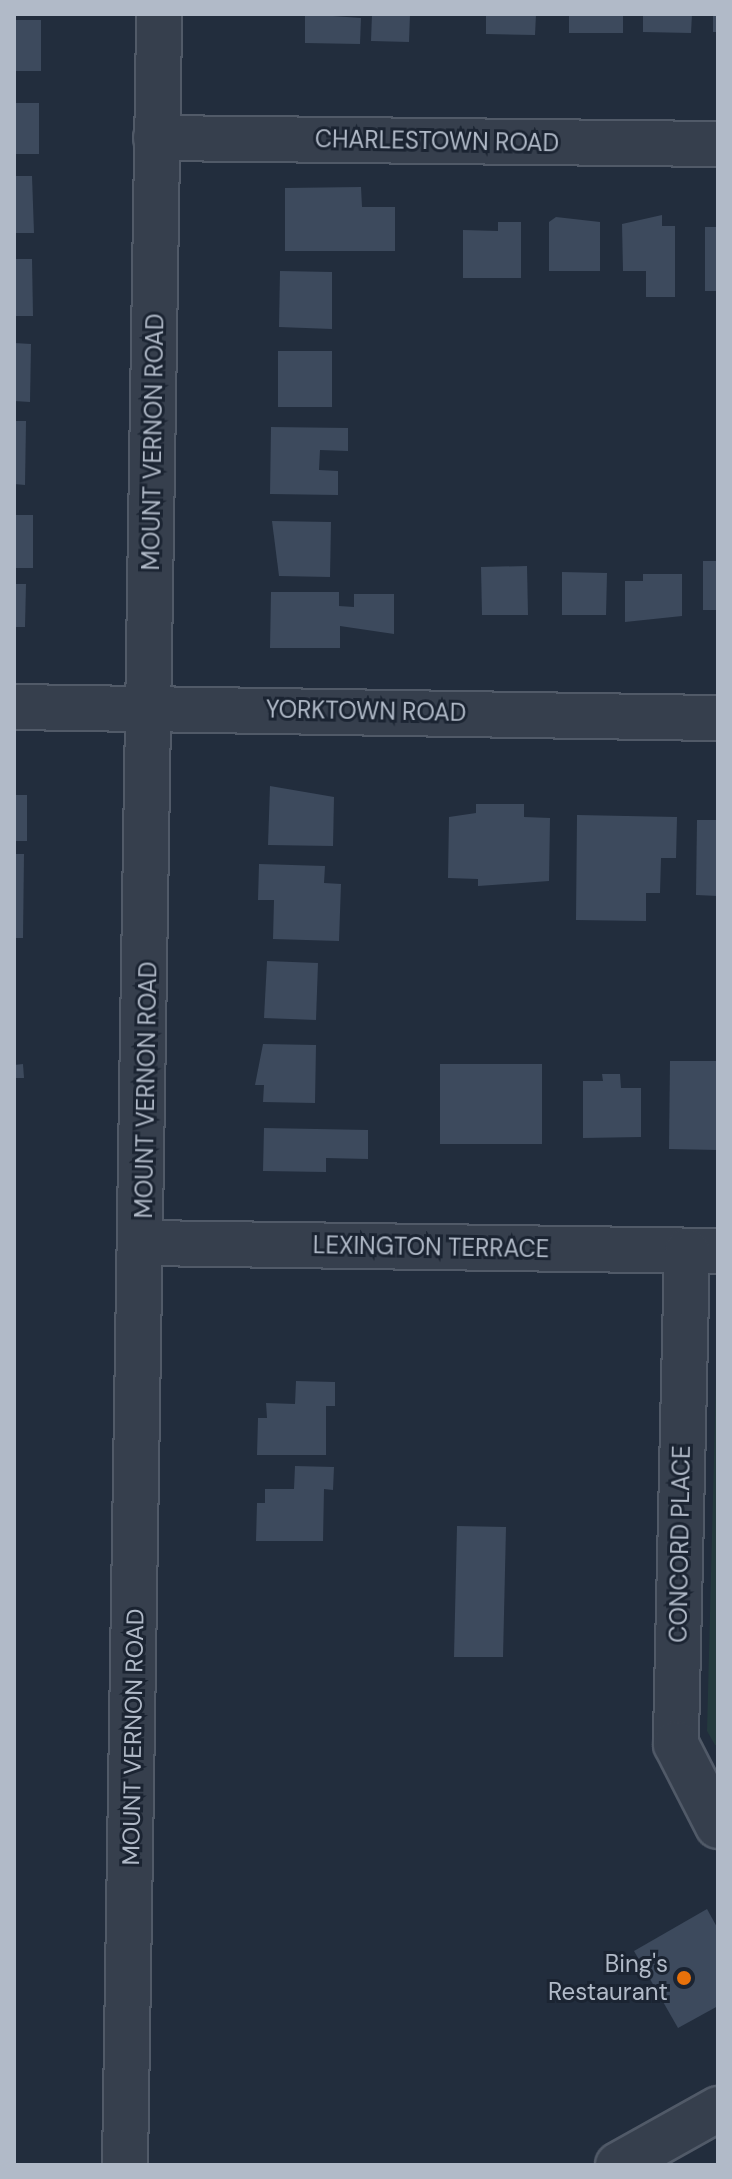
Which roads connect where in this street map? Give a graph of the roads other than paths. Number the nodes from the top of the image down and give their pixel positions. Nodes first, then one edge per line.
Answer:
1 (159, 14) edge
2 (156, 138) junction
3 (718, 144) edge
4 (14, 707) edge
5 (149, 710) junction
6 (718, 718) edge
7 (144, 1243) junction
8 (702, 1251) edge
9 (718, 1826) edge
10 (718, 2109) edge
11 (125, 2165) edge
12 (618, 2165) edge

1 - 2 street, MOUNT VERNON ROAD
2 - 3 street, CHARLESTOWN ROAD
2 - 5 street, MOUNT VERNON ROAD
4 - 5 street, YORKTOWN ROAD
5 - 6 street, YORKTOWN ROAD
5 - 7 street, MOUNT VERNON ROAD
7 - 8 street, LEXINGTON TERRACE
7 - 11 street, MOUNT VERNON ROAD
8 - 9 street, CONCORD PLACE
10 - 12 street

